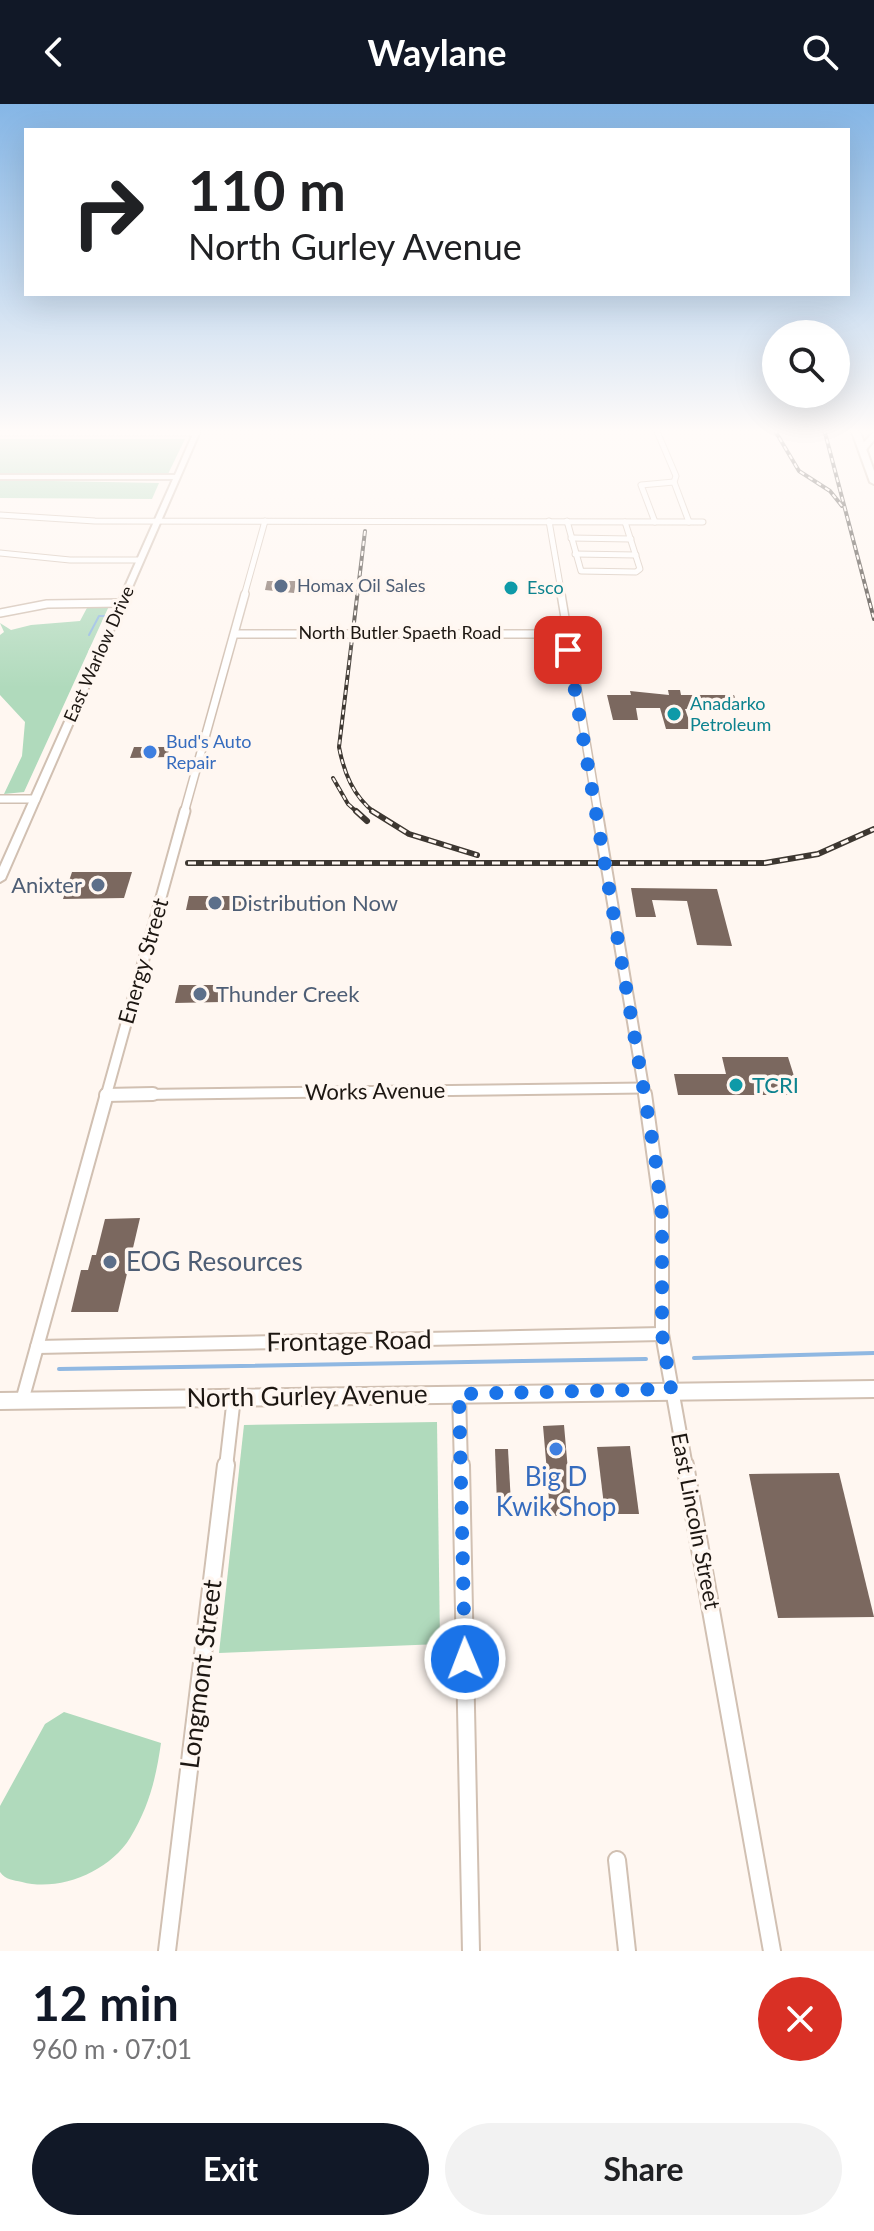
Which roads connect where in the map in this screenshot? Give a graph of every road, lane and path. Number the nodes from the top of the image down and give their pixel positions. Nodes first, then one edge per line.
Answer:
1 (5, 515) edge
2 (160, 515) edge
3 (652, 515) edge
4 (686, 515) edge
5 (157, 521) junction
6 (265, 521) junction
7 (549, 521) junction
8 (567, 521) junction
9 (625, 522) junction
10 (655, 522) junction
11 (689, 522) junction
12 (703, 522) dead end
13 (571, 538) junction
14 (631, 539) junction
15 (0, 553) edge
16 (575, 554) junction
17 (636, 555) junction
18 (140, 560) junction
19 (122, 603) junction
20 (0, 613) edge
21 (235, 634) junction
22 (565, 634) junction
23 (0, 799) edge
24 (36, 799) junction
25 (0, 879) edge
26 (644, 1088) junction
27 (106, 1095) junction
28 (662, 1334) junction
29 (37, 1347) junction
30 (671, 1389) junction
31 (874, 1389) edge
32 (459, 1394) junction
33 (234, 1397) junction
34 (0, 1401) edge
35 (22, 1401) junction
36 (617, 1860) dead end
37 (167, 1951) edge
38 (471, 1951) edge
39 (627, 1951) edge
40 (772, 1951) edge

1 - 5 street
2 - 5 street, East Warlow Drive
3 - 10 street
4 - 11 street
5 - 6 street
5 - 18 street, East Warlow Drive
6 - 7 street
6 - 21 street, Energy Street
7 - 8 street
7 - 22 street, East Lincoln Street
8 - 9 street
8 - 13 street
9 - 10 street
9 - 14 street
10 - 11 street
11 - 12 street
13 - 14 street
13 - 16 street
14 - 17 street
15 - 18 street
16 - 17 street
16 - 17 street
18 - 19 street, East Warlow Drive
19 - 20 street
19 - 24 street, East Warlow Drive
21 - 22 street, North Butler Spaeth Road
21 - 27 street, Energy Street
22 - 26 street, East Lincoln Street
23 - 24 street
24 - 25 street, East Warlow Drive
26 - 27 street, Works Avenue
26 - 28 street, East Lincoln Street
27 - 29 street, Energy Street
28 - 29 street, Frontage Road
28 - 30 street, East Lincoln Street
29 - 35 street, Energy Street
30 - 31 street, North Gurley Avenue
30 - 32 street, North Gurley Avenue
30 - 40 street, East Lincoln Street
32 - 33 street, North Gurley Avenue
32 - 38 street
33 - 35 street, North Gurley Avenue
33 - 37 street, Longmont Street
34 - 35 street, North Gurley Avenue
36 - 39 street

